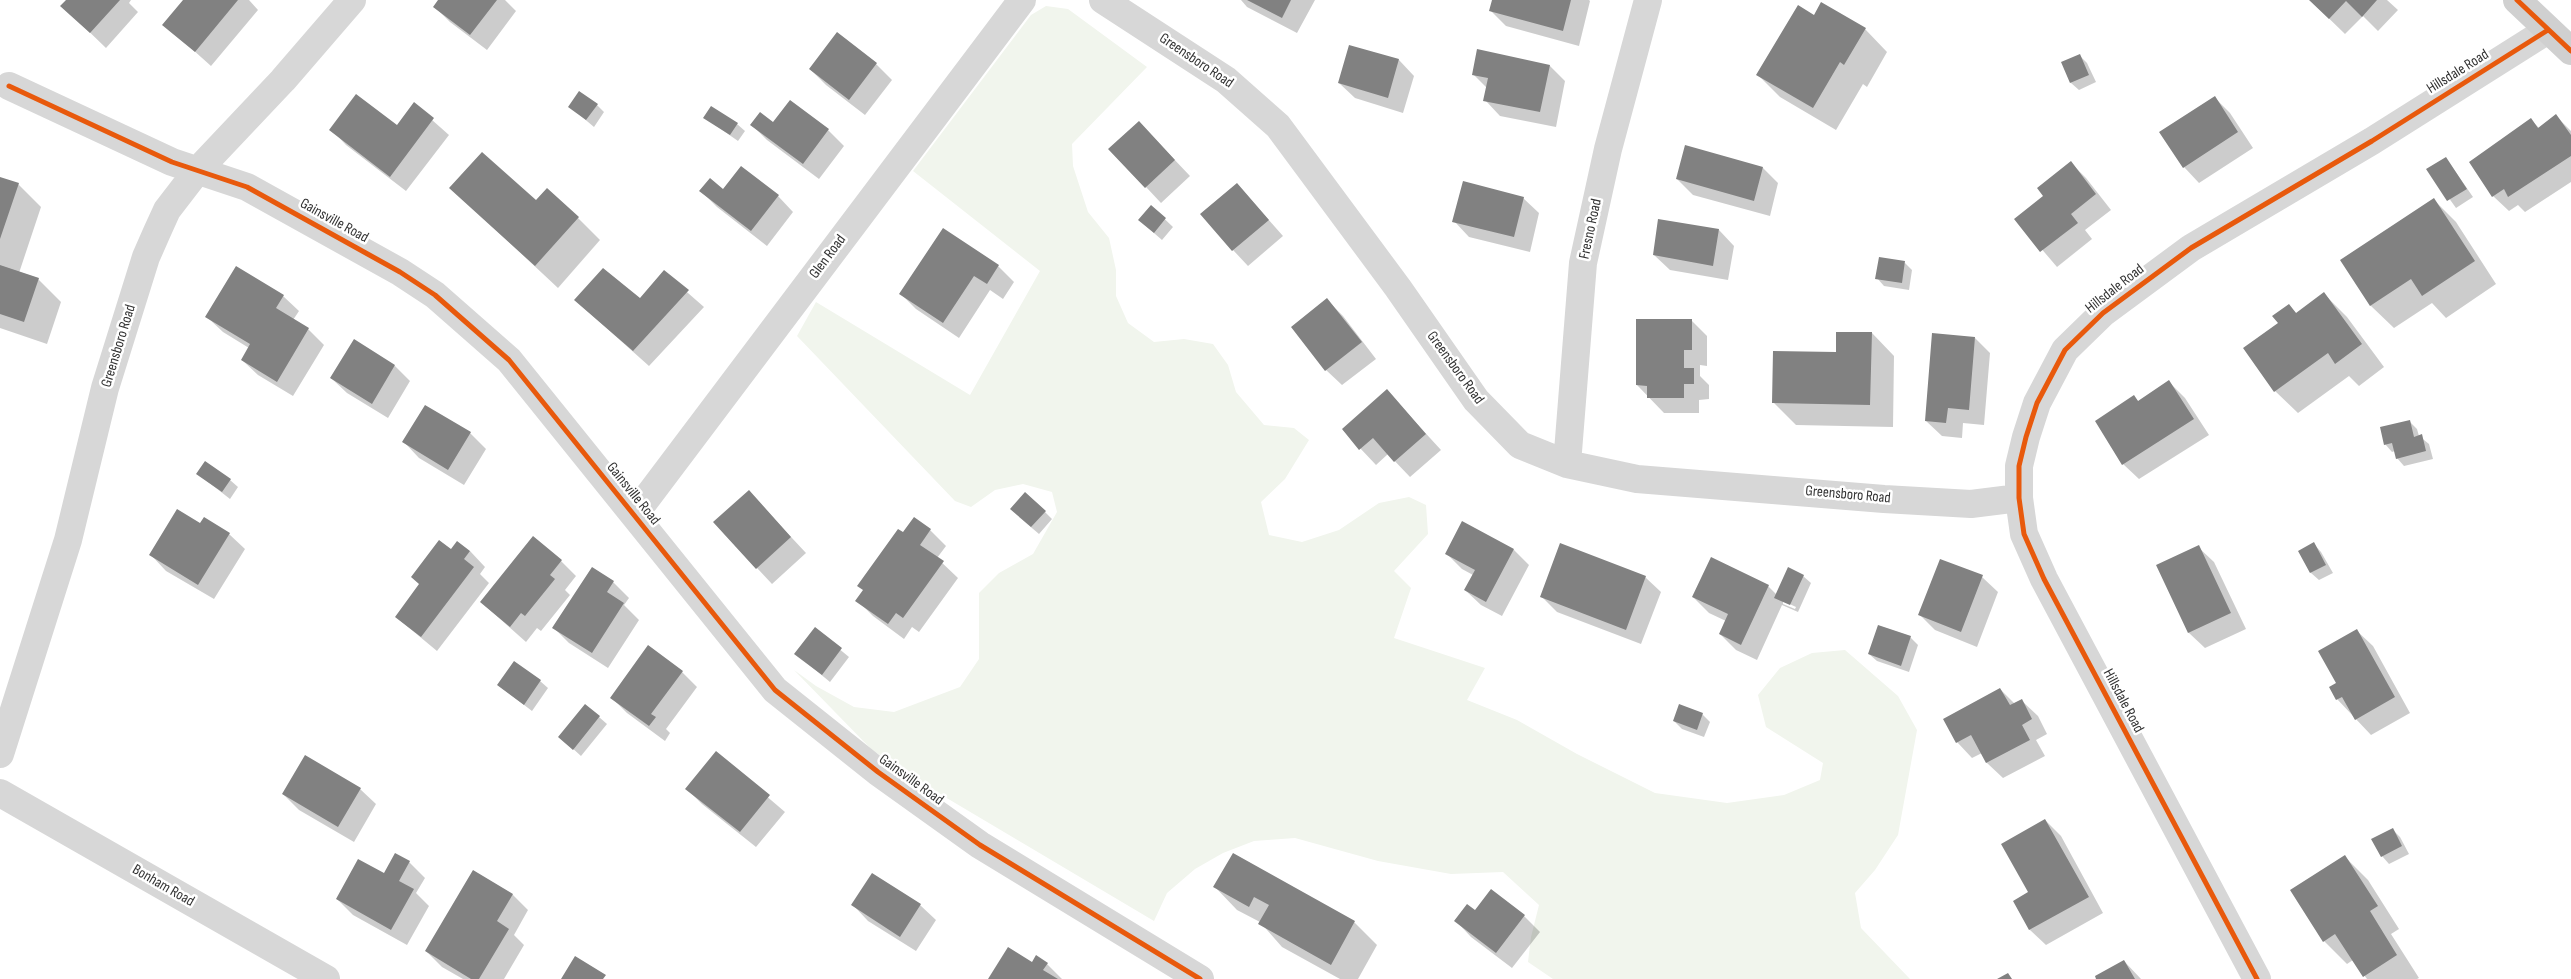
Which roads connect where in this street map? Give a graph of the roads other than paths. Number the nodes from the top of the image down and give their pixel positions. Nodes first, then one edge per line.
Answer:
1 (352, 0) edge
2 (1022, 0) edge
3 (1103, 0) edge
4 (1648, 0) edge
5 (2517, 0) edge
6 (2548, 30) junction
7 (2571, 51) edge
8 (10, 86) dead end
9 (197, 171) junction
10 (1567, 464) junction
11 (2019, 498) junction
12 (634, 515) junction
13 (0, 754) edge
14 (0, 793) edge
15 (326, 979) edge
16 (1200, 979) edge
17 (2258, 979) edge

1 - 9 street, Greensboro Road
2 - 12 street, Glen Road
3 - 10 street, Greensboro Road
4 - 10 street, Fresno Road
5 - 6 main road
6 - 7 main road
6 - 11 street, Hillsdale Road
8 - 9 street, Gainsville Road
9 - 12 street, Gainsville Road
9 - 13 street, Greensboro Road
10 - 11 street, Greensboro Road
11 - 17 street, Hillsdale Road
12 - 16 street, Gainsville Road
14 - 15 street, Bonham Road

